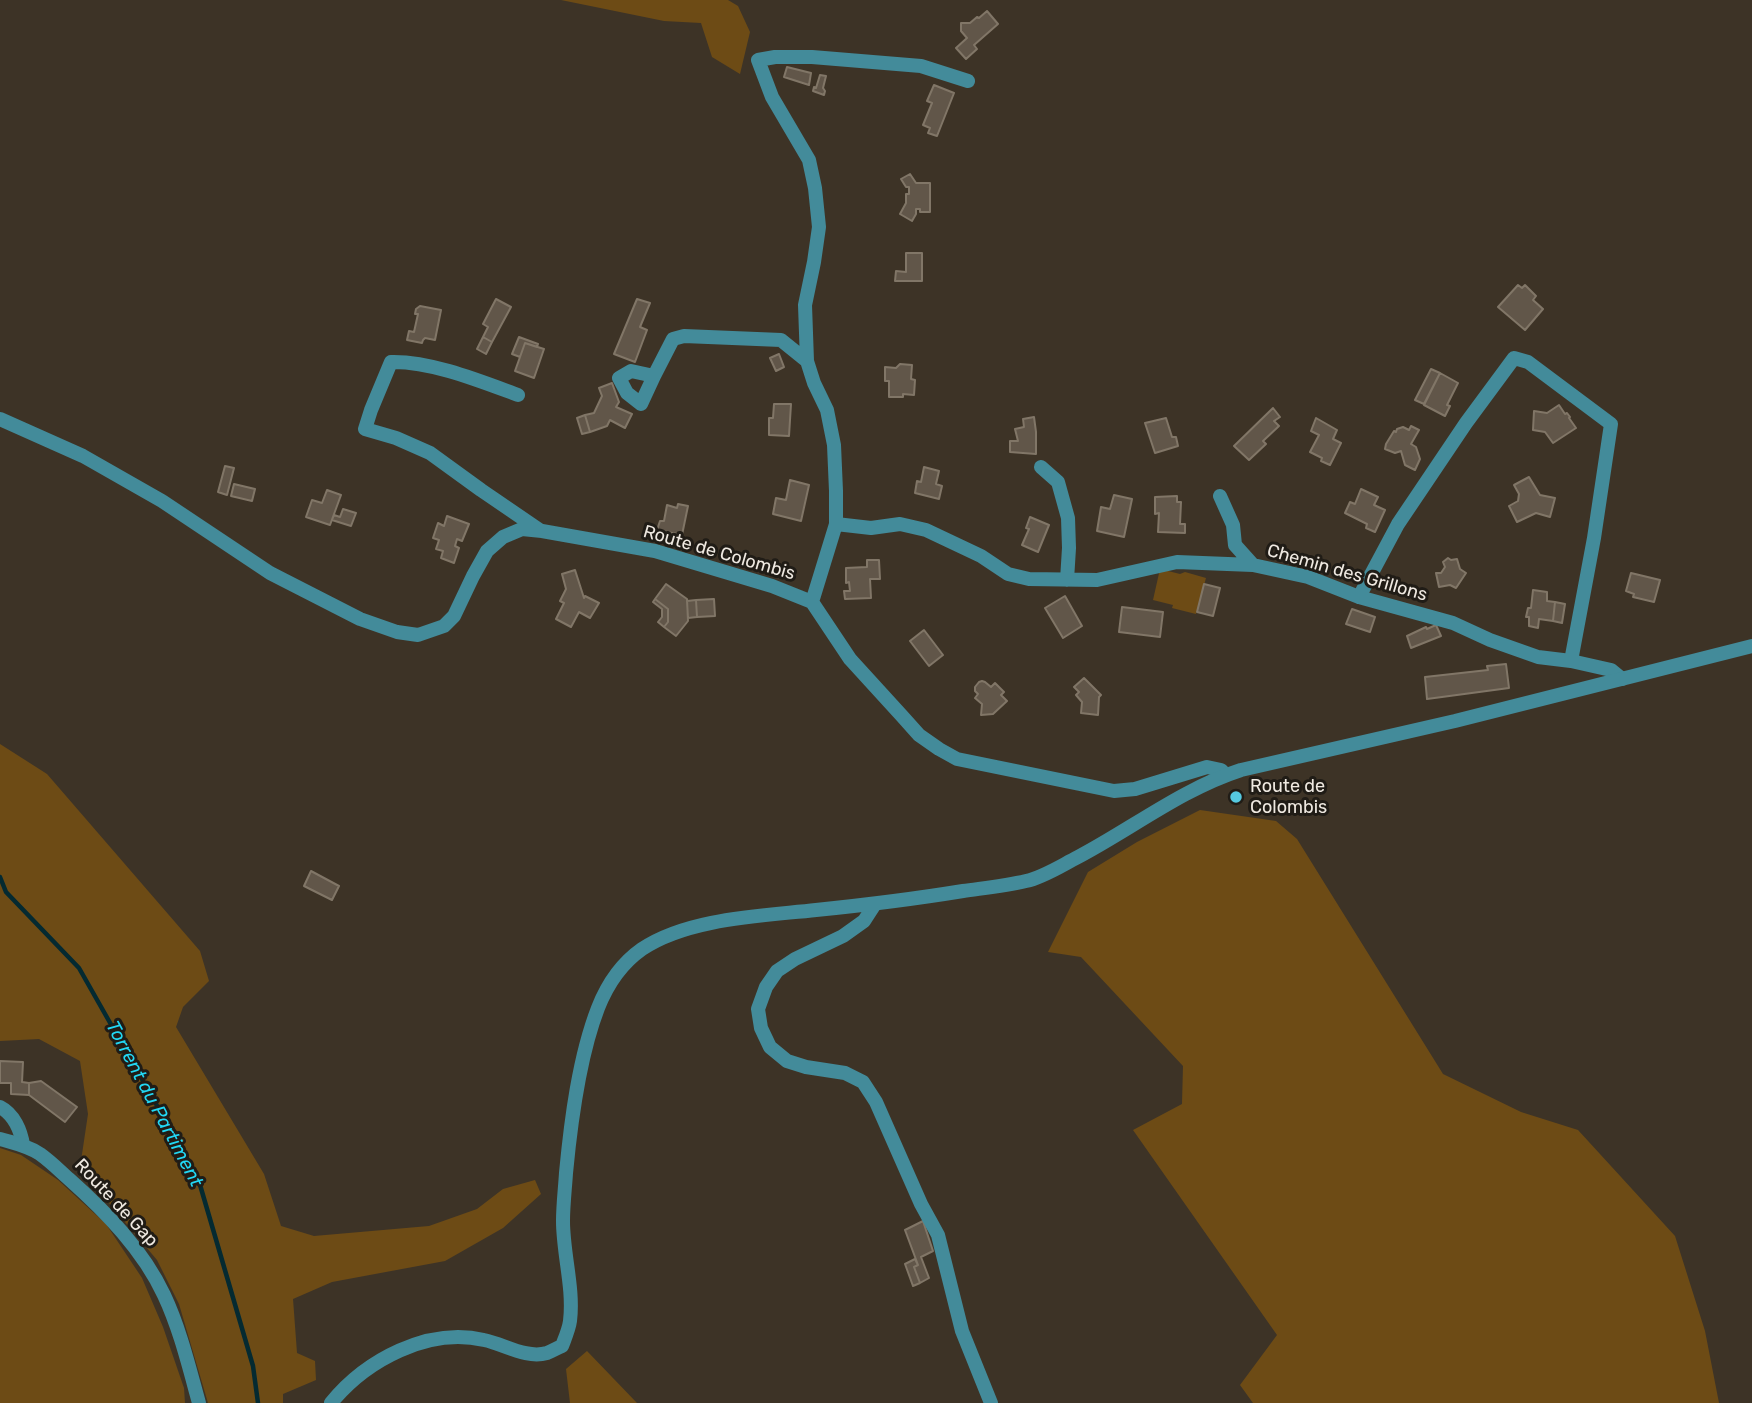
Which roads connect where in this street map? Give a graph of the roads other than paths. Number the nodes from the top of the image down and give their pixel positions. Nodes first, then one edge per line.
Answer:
1 (968, 81) dead end
2 (807, 361) junction
3 (654, 376) dead end
4 (519, 394) dead end
5 (0, 419) edge
6 (1041, 467) dead end
7 (1220, 496) dead end
8 (836, 524) junction
9 (542, 531) junction
10 (1253, 565) junction
11 (1067, 580) junction
12 (1359, 597) junction
13 (812, 602) junction
14 (1752, 646) edge
15 (1571, 662) junction
16 (1622, 679) junction
17 (1226, 775) junction
18 (875, 904) junction
19 (0, 1107) edge
20 (0, 1139) edge
21 (23, 1145) junction
22 (199, 1403) edge
23 (331, 1403) edge
24 (991, 1403) edge

1 - 2 street
2 - 3 street
2 - 8 street
4 - 9 street
5 - 9 street
6 - 11 street
7 - 10 street
8 - 11 street, Chemin des Grillons
8 - 13 street
9 - 13 street, Route de Colombis
10 - 11 street, Chemin des Grillons
10 - 12 street, Chemin des Grillons
12 - 15 street, Chemin des Grillons
12 - 15 street
13 - 17 street
14 - 16 street
15 - 16 street, Chemin des Grillons
16 - 17 street
17 - 18 street
18 - 23 street
18 - 24 street
19 - 21 street
20 - 21 street, Route de Gap
21 - 22 street, Route de Gap

